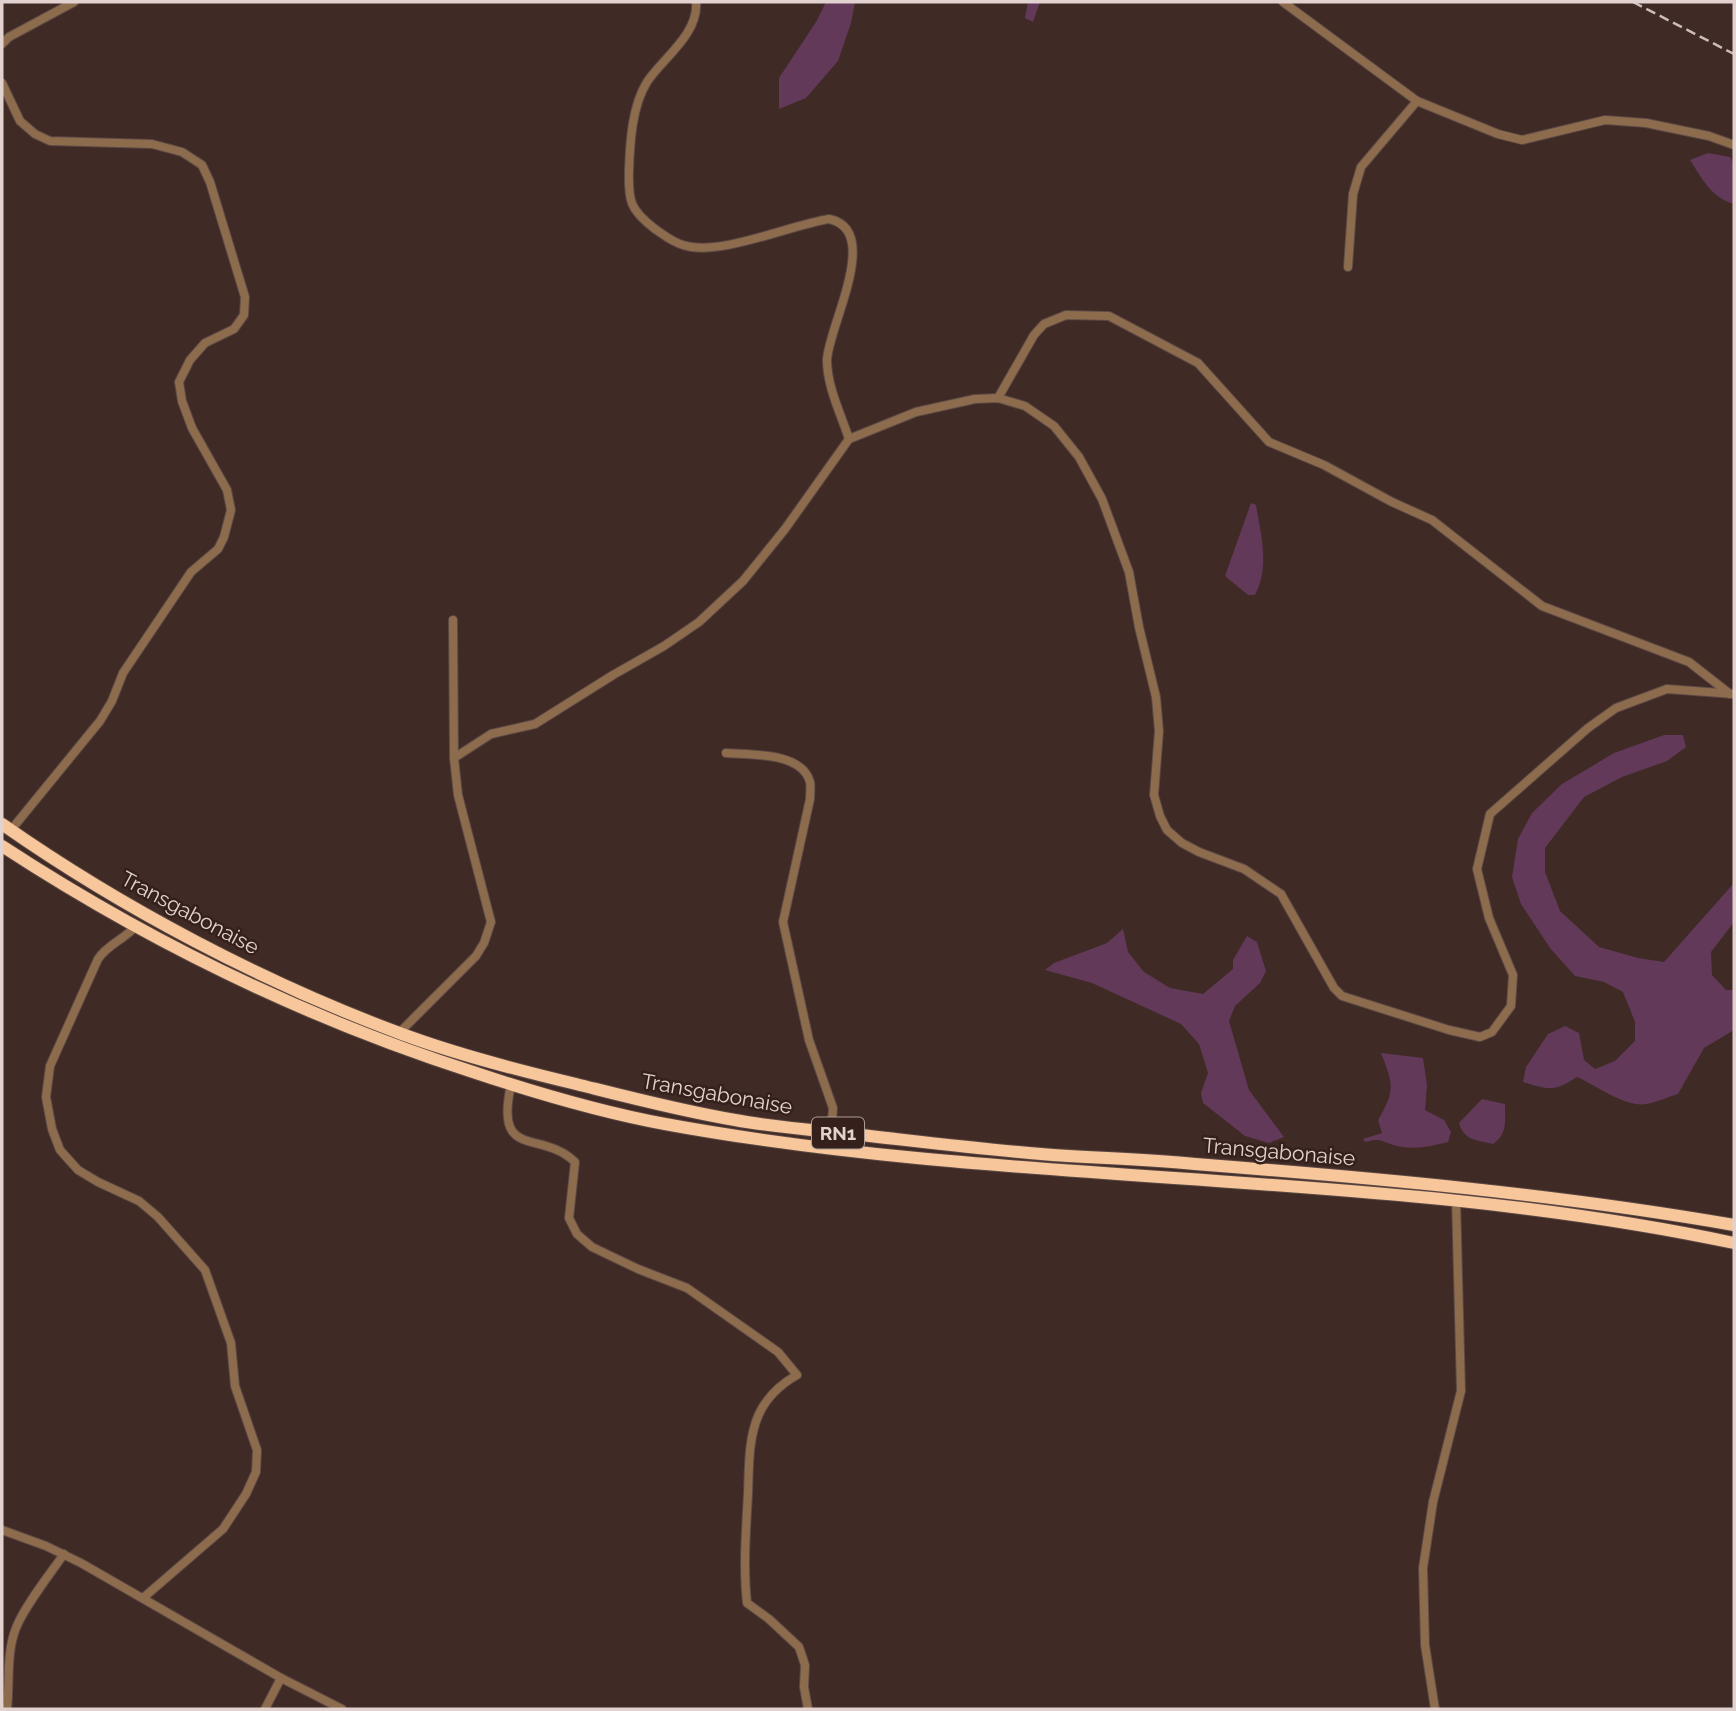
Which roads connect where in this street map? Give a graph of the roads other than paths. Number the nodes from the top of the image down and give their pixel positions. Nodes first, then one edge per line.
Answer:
1 (74, 2) edge
2 (696, 2) edge
3 (1283, 2) edge
4 (2, 44) edge
5 (2, 83) edge
6 (1417, 101) junction
7 (1734, 145) edge
8 (1348, 267) dead end
9 (998, 398) junction
10 (849, 439) junction
11 (453, 620) dead end
12 (1732, 694) edge
13 (726, 753) dead end
14 (454, 758) junction
15 (6, 827) edge
16 (2, 846) edge
17 (135, 927) junction
18 (399, 1033) junction
19 (511, 1085) junction
20 (831, 1132) junction
21 (1456, 1188) junction
22 (1456, 1201) junction
23 (1734, 1225) edge
24 (1734, 1242) edge
25 (2, 1530) edge
26 (64, 1554) junction
27 (143, 1598) junction
28 (281, 1678) junction
29 (7, 1709) edge
30 (265, 1709) edge
31 (342, 1709) edge
32 (808, 1709) edge
33 (1435, 1709) edge

1 - 4 street
2 - 10 street
3 - 6 street
5 - 15 street
6 - 7 street
6 - 8 street
9 - 10 street
9 - 12 street
9 - 12 street
10 - 14 street
11 - 14 street
13 - 20 street
14 - 18 street
15 - 18 highway, Transgabonaise / RN1
16 - 17 highway, Transgabonaise / RN1
17 - 19 highway, Transgabonaise / RN1
17 - 27 street
18 - 20 highway, Transgabonaise / RN1
19 - 22 highway, Transgabonaise / RN1
19 - 32 street
20 - 21 highway, Transgabonaise / RN1
21 - 22 street
21 - 23 highway, Transgabonaise / RN1
22 - 24 highway, Transgabonaise / RN1
22 - 33 street
25 - 26 street
26 - 27 street
26 - 29 street
27 - 28 street
28 - 30 street
28 - 31 street

